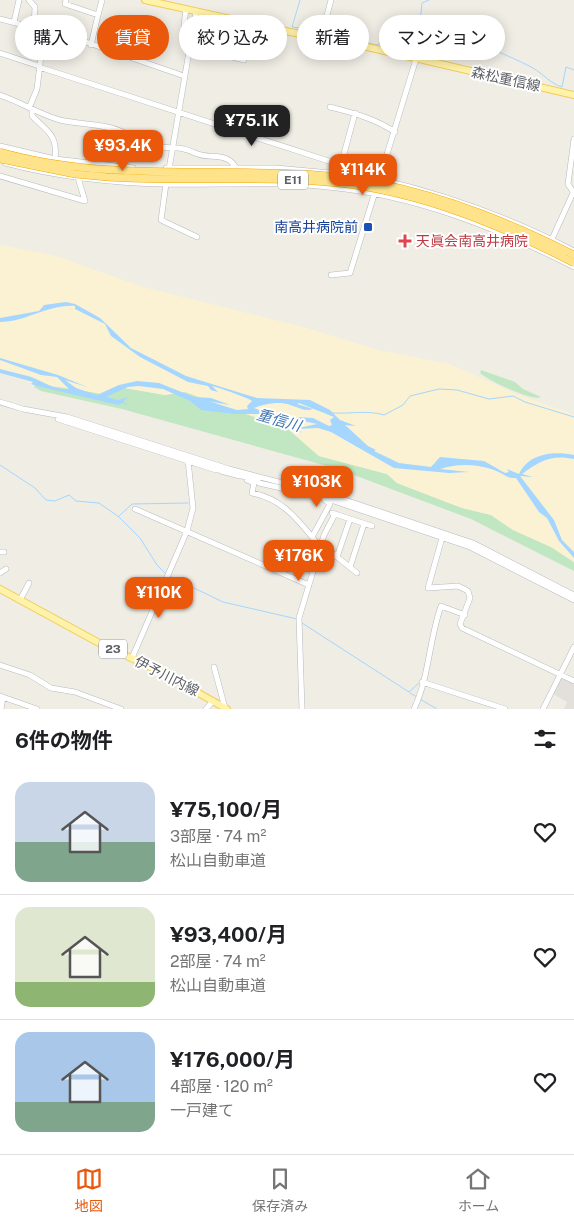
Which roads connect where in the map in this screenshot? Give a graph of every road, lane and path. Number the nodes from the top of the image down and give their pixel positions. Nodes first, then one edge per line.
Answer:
1 (19, 0) edge
2 (30, 0) edge
3 (66, 0) edge
4 (102, 0) edge
5 (145, 0) edge
6 (331, 0) edge
7 (186, 9) junction
8 (196, 11) junction
9 (35, 15) edge
10 (98, 15) joint
11 (185, 15) edge
12 (195, 15) edge
13 (327, 15) edge
14 (0, 19) edge
15 (97, 19) edge
16 (14, 22) joint
17 (297, 33) edge
18 (87, 44) edge
19 (91, 45) junction
20 (97, 47) edge
21 (0, 53) edge
22 (40, 60) edge
23 (136, 60) edge
24 (187, 60) edge
25 (416, 60) edge
26 (420, 60) edge
27 (39, 66) junction
28 (184, 76) junction
29 (0, 95) edge
30 (574, 95) edge
31 (330, 107) dead end
32 (31, 109) junction
33 (177, 113) junction
34 (355, 113) junction
35 (395, 132) junction
36 (574, 139) edge
37 (0, 146) edge
38 (172, 146) junction
39 (0, 152) edge
40 (55, 159) junction
41 (0, 160) edge
42 (341, 165) junction
43 (169, 168) junction
44 (236, 168) junction
45 (339, 172) junction
46 (376, 172) junction
47 (367, 175) junction
48 (0, 176) edge
49 (78, 178) junction
50 (378, 179) junction
51 (166, 184) junction
52 (573, 193) edge
53 (374, 194) junction
54 (197, 238) dead end
55 (552, 239) junction
56 (574, 251) edge
57 (574, 256) edge
58 (574, 263) edge
59 (574, 268) edge
60 (331, 275) dead end
61 (0, 402) edge
62 (48, 415) junction
63 (188, 460) junction
64 (229, 469) junction
65 (216, 470) junction
66 (238, 475) junction
67 (300, 487) junction
68 (312, 494) junction
69 (135, 509) dead end
70 (327, 511) junction
71 (335, 514) junction
72 (350, 519) junction
73 (364, 524) junction
74 (372, 526) dead end
75 (186, 531) junction
76 (312, 537) junction
77 (442, 538) junction
78 (322, 544) junction
79 (337, 557) junction
80 (350, 567) junction
81 (6, 568) dead end
82 (0, 573) edge
83 (357, 573) dead end
84 (29, 583) dead end
85 (309, 585) junction
86 (0, 588) edge
87 (574, 595) edge
88 (20, 600) junction
89 (574, 600) edge
90 (464, 615) junction
91 (574, 647) edge
92 (132, 658) junction
93 (0, 665) edge
94 (214, 667) dead end
95 (561, 674) junction
96 (574, 681) edge
97 (422, 682) junction
98 (1, 697) edge
99 (213, 701) junction
100 (22, 706) edge
101 (226, 708) edge
102 (1, 709) edge
103 (38, 709) edge
104 (121, 709) edge
105 (206, 709) edge
106 (303, 709) edge
107 (413, 709) edge
108 (505, 709) edge
109 (543, 709) edge

1 - 16 street
2 - 9 street
3 - 10 street
4 - 10 street
5 - 7 main road, 森松重信線
6 - 13 street
7 - 8 main road, 森松重信線
7 - 11 street
8 - 12 street
8 - 17 main road, 森松重信線
14 - 16 street
15 - 19 street
18 - 19 street
19 - 20 street
21 - 27 street
22 - 27 street
23 - 28 street
24 - 28 street
25 - 35 street
26 - 30 main road, 森松重信線
27 - 32 street
27 - 33 street
28 - 33 street
29 - 32 street
31 - 34 street
32 - 38 street
32 - 40 street
33 - 38 street
33 - 42 street
34 - 35 street
34 - 42 street
35 - 46 street
36 - 52 street
37 - 40 street
38 - 43 street
38 - 44 street
39 - 57 highway, E11, bridge
40 - 43 street
41 - 49 street
41 - 58 highway, E11, bridge
42 - 45 street
42 - 47 street
43 - 44 street
44 - 45 street
45 - 47 street
46 - 47 street
46 - 50 street
48 - 49 street
49 - 51 street
50 - 53 street
50 - 55 street
51 - 53 street
51 - 54 street
52 - 55 street
53 - 59 street
53 - 60 street
55 - 56 street
61 - 62 street
62 - 63 street
62 - 64 street
63 - 65 street
63 - 75 street
64 - 65 street
64 - 67 street
65 - 66 street
66 - 68 street
66 - 76 street
67 - 68 street
67 - 87 street
68 - 70 street
68 - 77 street
69 - 75 street
70 - 71 street
70 - 76 street
71 - 72 street
71 - 78 street
72 - 73 street
72 - 79 street
73 - 74 street
73 - 80 street
75 - 85 street
75 - 92 street
76 - 78 street
77 - 89 street
77 - 90 street
78 - 79 street
78 - 85 street
79 - 80 street
80 - 83 street
81 - 82 street
84 - 88 street
85 - 106 street
86 - 88 main road, 伊予川内線 / 23
88 - 92 main road, 伊予川内線 / 23
90 - 95 street
90 - 97 street
91 - 95 street
92 - 99 main road, 伊予川内線 / 23
93 - 104 street
94 - 101 street
95 - 96 street
95 - 109 street
97 - 107 street
97 - 108 street
98 - 100 street
98 - 102 street
99 - 101 main road, 伊予川内線 / 23
99 - 105 street
100 - 103 street

